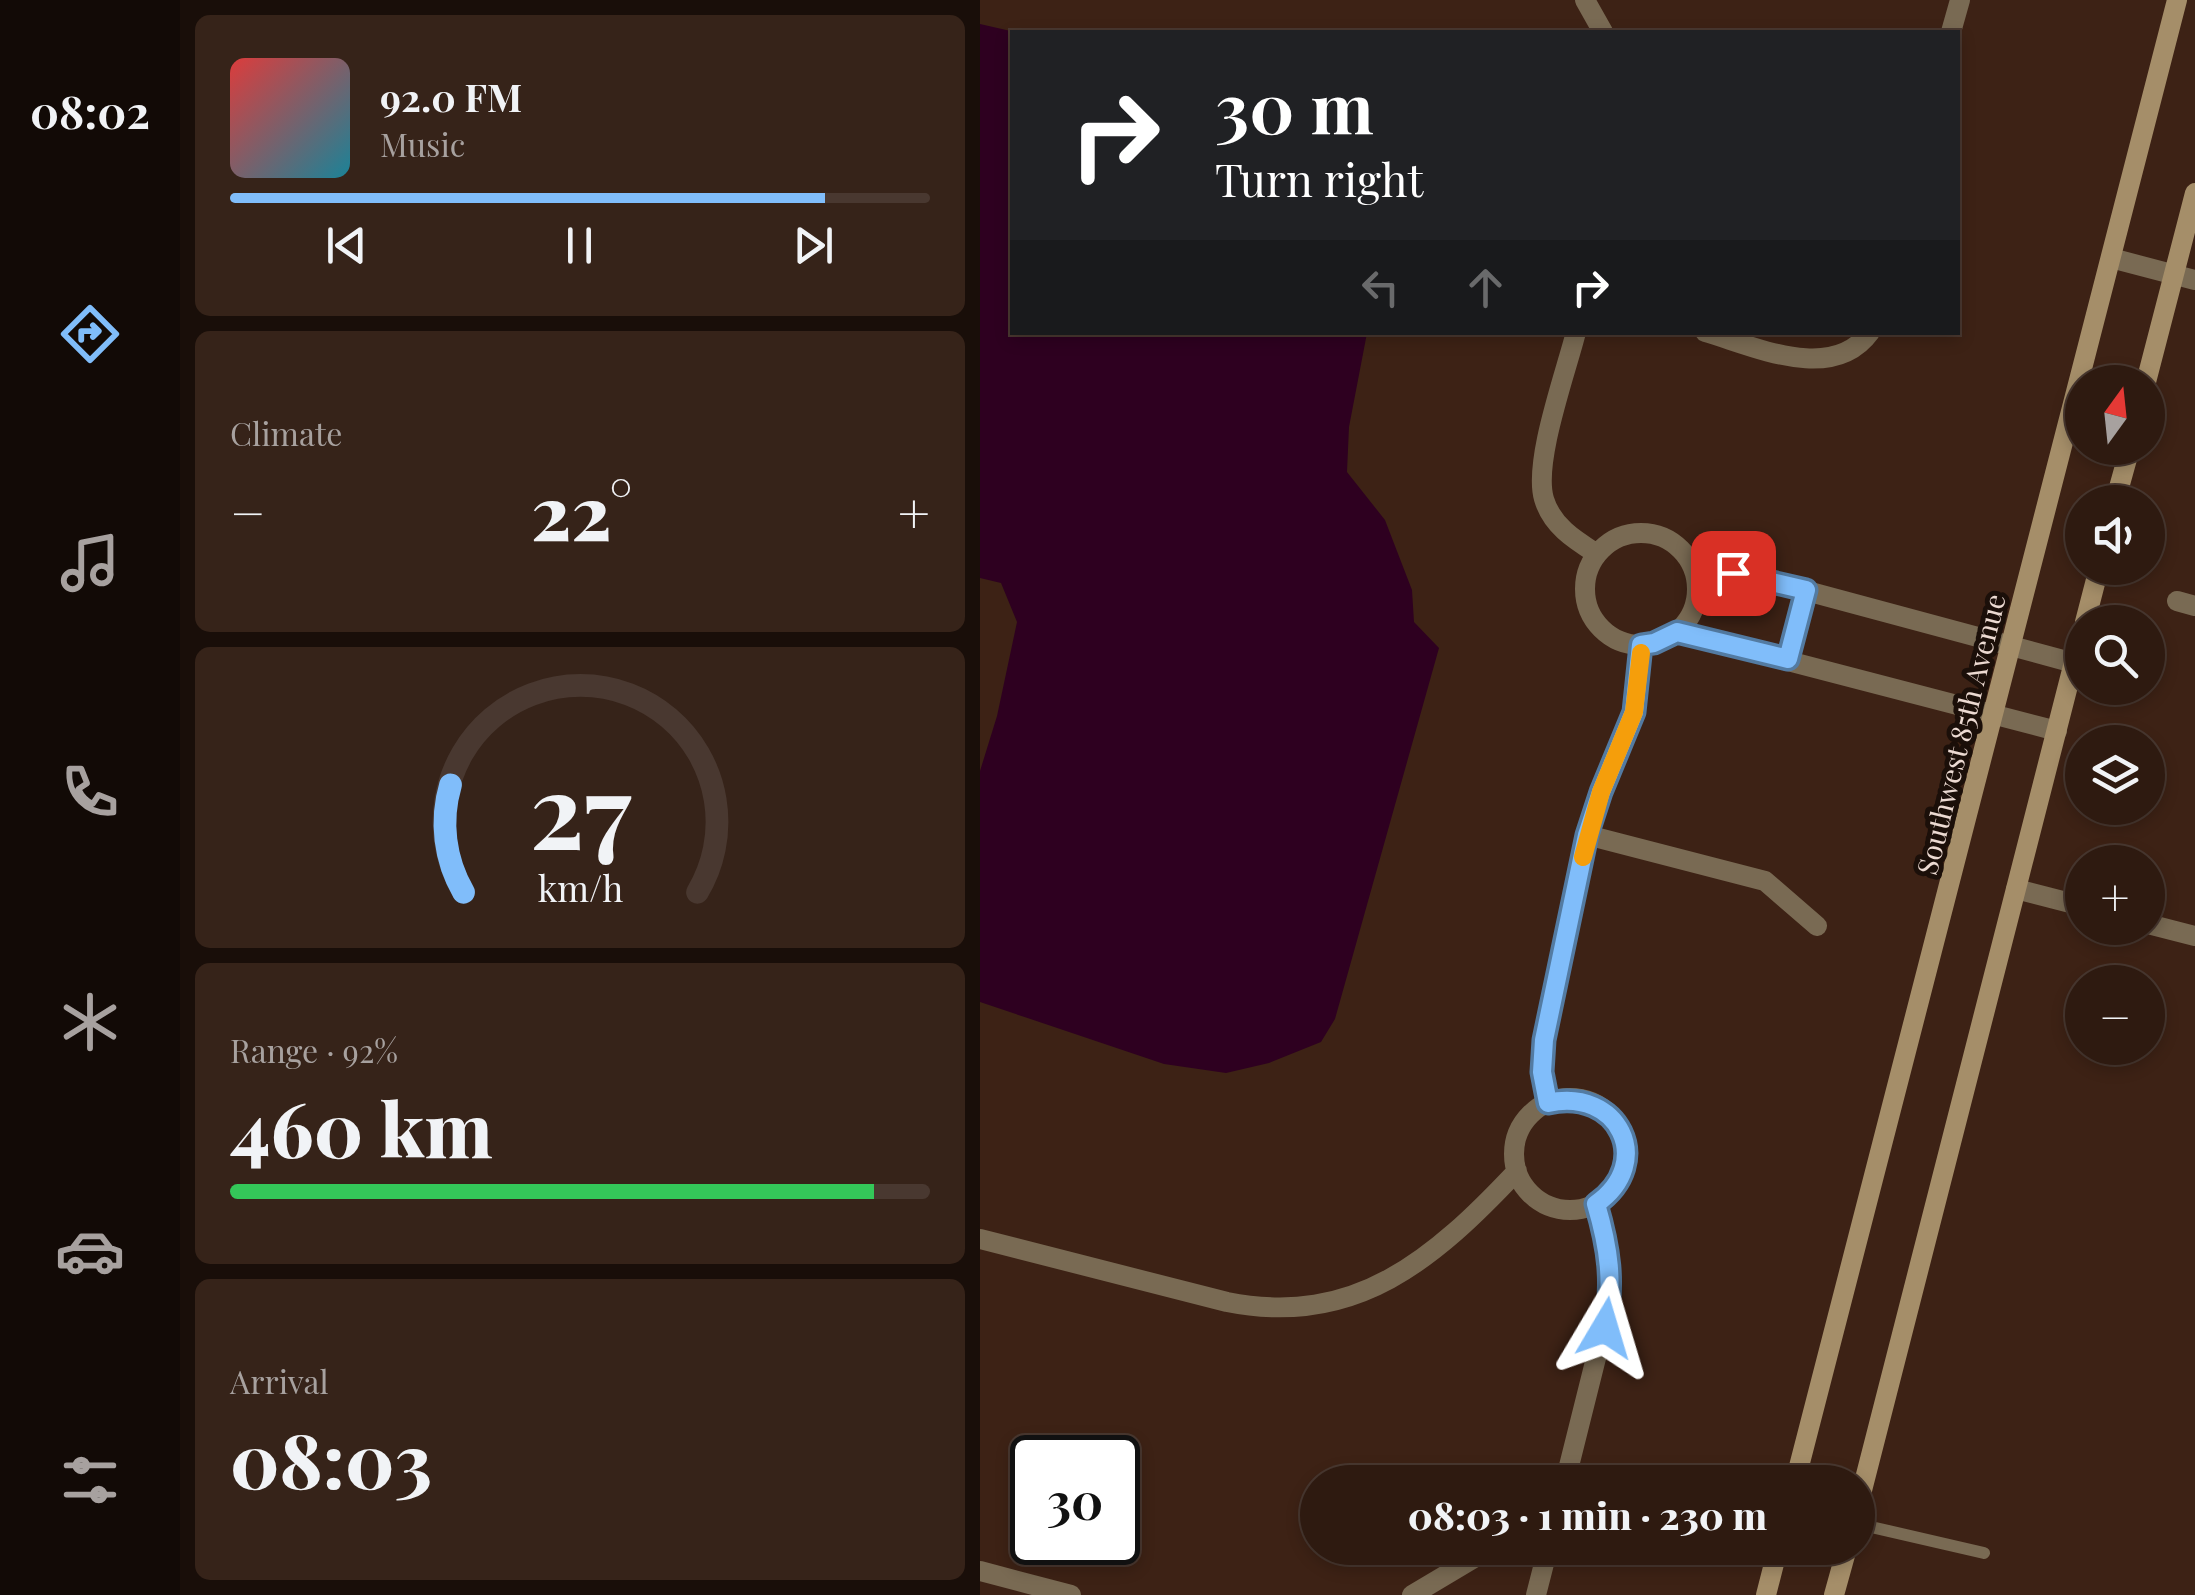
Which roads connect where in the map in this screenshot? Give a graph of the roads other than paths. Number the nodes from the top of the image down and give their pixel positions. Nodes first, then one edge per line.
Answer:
1 (1585, 0) edge
2 (1960, 0) edge
3 (2177, 0) edge
4 (1601, 30) edge
5 (1952, 30) edge
6 (2195, 192) edge
7 (2111, 258) junction
8 (2184, 277) edge
9 (1575, 335) edge
10 (1716, 335) edge
11 (1868, 335) edge
12 (2152, 365) edge
13 (1597, 554) junction
14 (1693, 566) junction
15 (1806, 590) junction
16 (1677, 632) junction
17 (1641, 645) junction
18 (2011, 645) junction
19 (1788, 659) junction
20 (2065, 660) edge
21 (2065, 698) edge
22 (1993, 714) junction
23 (2057, 730) junction
24 (1587, 835) junction
25 (2016, 889) junction
26 (2065, 902) edge
27 (1817, 926) dead end
28 (2165, 928) edge
29 (2195, 936) edge
30 (1548, 1103) junction
31 (1516, 1171) junction
32 (1596, 1204) junction
33 (980, 1239) edge
34 (1569, 1465) edge
35 (1799, 1465) edge
36 (1868, 1465) edge
37 (1875, 1528) edge
38 (1984, 1553) dead end
39 (1462, 1565) edge
40 (1544, 1565) edge
41 (1774, 1565) edge
42 (1842, 1565) edge
43 (980, 1571) edge
44 (1071, 1595) edge
45 (1412, 1595) edge
46 (1536, 1595) edge
47 (1766, 1595) edge
48 (1834, 1595) edge

1 - 4 street
2 - 5 street
3 - 7 street, Southwest 85th Avenue
6 - 8 street
7 - 8 street
7 - 18 street, Southwest 85th Avenue
8 - 12 street
9 - 13 street
10 - 11 street
13 - 14 street
13 - 17 street
14 - 15 street
14 - 16 street
15 - 18 street
15 - 19 lane
16 - 17 street
16 - 19 street
17 - 24 street
18 - 20 street
18 - 22 street, Southwest 85th Avenue
19 - 22 street
21 - 23 street
22 - 23 street
22 - 35 street, Southwest 85th Avenue
23 - 25 street
24 - 27 street
24 - 30 street
25 - 26 street
25 - 36 street
28 - 29 street
30 - 31 street
30 - 32 street
31 - 32 street
31 - 33 street
32 - 34 street
37 - 38 lane
39 - 45 street
40 - 46 street
41 - 47 street
42 - 48 street
43 - 44 street

